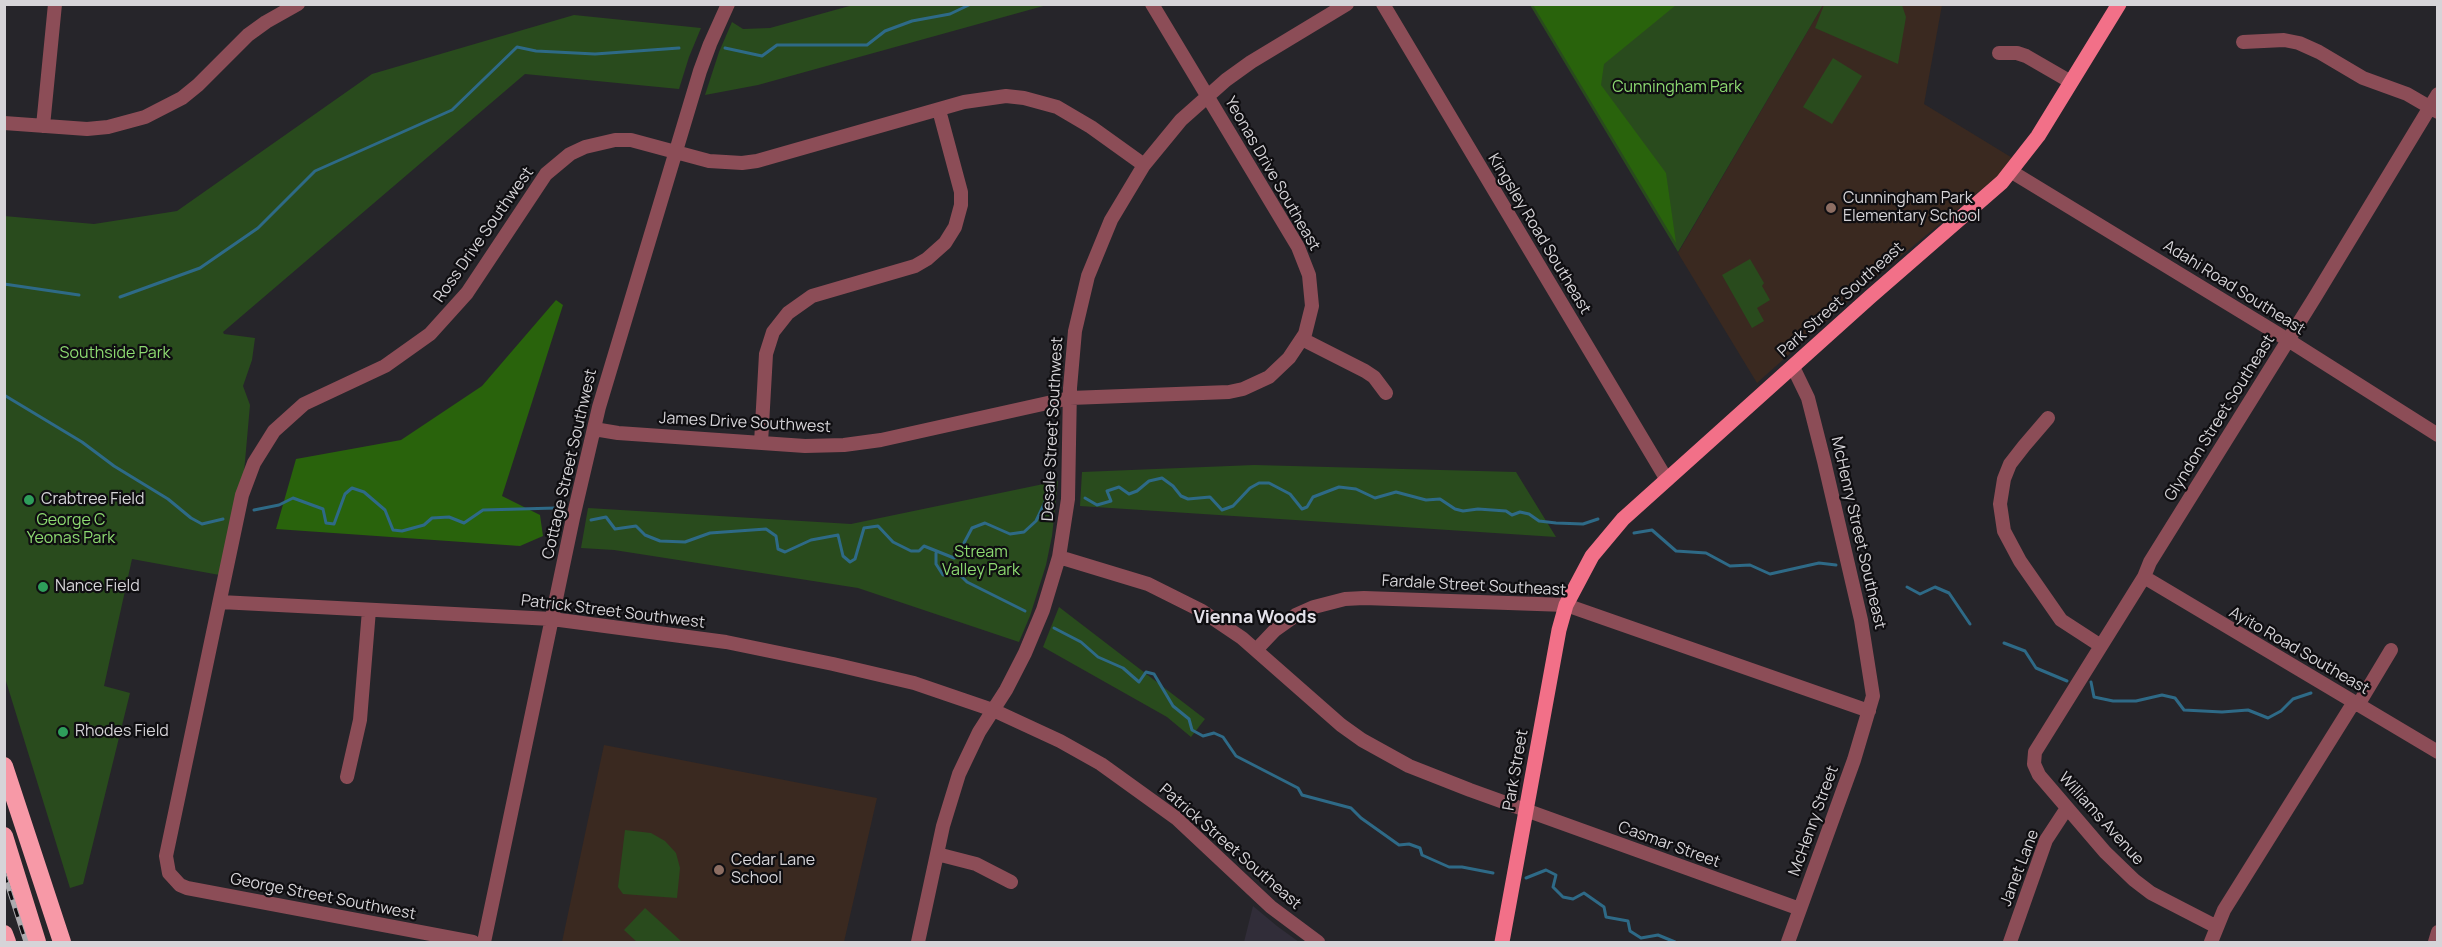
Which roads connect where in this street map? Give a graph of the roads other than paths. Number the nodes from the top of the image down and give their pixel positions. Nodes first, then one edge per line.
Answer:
1 (55, 4) edge
2 (298, 4) edge
3 (728, 4) edge
4 (1152, 4) edge
5 (1347, 4) edge
6 (1383, 4) edge
7 (2119, 4) edge
8 (2243, 42) dead end
9 (1999, 53) dead end
10 (2071, 82) junction
11 (2438, 94) edge
12 (1207, 96) junction
13 (2433, 109) edge
14 (939, 110) junction
15 (4, 123) edge
16 (43, 126) junction
17 (676, 152) junction
18 (1144, 165) junction
19 (2012, 172) junction
20 (1302, 339) junction
21 (2288, 340) junction
22 (1793, 367) junction
23 (1386, 393) dead end
24 (1070, 398) junction
25 (2048, 418) dead end
26 (594, 429) junction
27 (2438, 435) edge
28 (761, 442) junction
29 (1667, 480) junction
30 (1059, 557) junction
31 (2144, 577) junction
32 (220, 602) junction
33 (1566, 605) junction
34 (369, 610) junction
35 (552, 619) junction
36 (2101, 646) junction
37 (1256, 650) junction
38 (2391, 650) dead end
39 (2356, 703) junction
40 (993, 710) junction
41 (1869, 711) junction
42 (2438, 752) edge
43 (2033, 759) joint
44 (4, 766) edge
45 (347, 777) dead end
46 (2067, 808) junction
47 (1527, 811) junction
48 (4, 837) edge
49 (937, 854) junction
50 (165, 880) joint
51 (1011, 882) dead end
52 (1800, 909) junction
53 (2217, 927) junction
54 (2438, 932) edge
55 (4, 934) edge
56 (7, 942) edge
57 (37, 942) edge
58 (62, 942) edge
59 (473, 942) edge
60 (484, 942) edge
61 (918, 942) edge
62 (1318, 942) edge
63 (1502, 942) edge
64 (1788, 942) edge
65 (2010, 942) edge
66 (2211, 942) edge
67 (2435, 942) edge

1 - 16 street
2 - 16 street
3 - 17 street, Cottage Street Southwest
4 - 12 street, Yeonas Drive Southeast
5 - 12 street, Desale Street Southwest
6 - 29 street, Kingsley Road Southeast
7 - 10 main road, Park Street Southeast
8 - 13 street
9 - 10 street
10 - 19 main road, Park Street Southeast
11 - 13 street, Glyndon Street Southeast
12 - 18 street, Desale Street Southwest
12 - 20 street, Yeonas Drive Southeast
13 - 21 street, Glyndon Street Southeast
14 - 17 street, Ross Drive Southwest
14 - 18 street, Ross Drive Southwest
14 - 28 street
15 - 16 street
17 - 26 street, Cottage Street Southwest
17 - 32 street, Ross Drive Southwest
18 - 24 street, Desale Street Southwest
19 - 21 street, Adahi Road Southeast
19 - 22 main road, Park Street Southeast
20 - 23 street
20 - 24 street, Yeonas Drive Southeast
21 - 27 street, Adahi Road Southeast
21 - 31 street, Glyndon Street Southeast
22 - 29 main road, Park Street Southeast
22 - 41 street, McHenry Street Southeast
24 - 28 street, James Drive Southwest
24 - 30 street, Desale Street Southwest
25 - 36 street
26 - 28 street, James Drive Southwest
26 - 35 street, Cottage Street Southwest
29 - 33 main road, Park Street Southeast
30 - 37 street, Casmar Street
30 - 40 street, Desale Street Southwest
31 - 36 street, Glyndon Street Southeast
31 - 39 street, Ayito Road Southeast
32 - 34 street, Patrick Street Southwest
32 - 50 street, Ross Drive Southwest
33 - 37 street, Fardale Street Southeast
33 - 41 street, Fardale Street Southeast
33 - 47 main road, Park Street
34 - 35 street, Patrick Street Southwest
34 - 45 street
35 - 40 street, Patrick Street Southwest
35 - 60 street, Cottage Street Southwest
36 - 43 street, Glyndon Street Southeast
37 - 47 street, Casmar Street
38 - 39 street
39 - 42 street, Ayito Road Southeast
39 - 53 street
40 - 49 street, Desale Street Southwest
40 - 62 street, Patrick Street Southeast
41 - 52 street, McHenry Street
43 - 46 street, Williams Avenue
44 - 58 highway
46 - 53 street, Williams Avenue
46 - 65 street, Janet Lane
47 - 52 street, Casmar Street
47 - 63 main road, Park Street
48 - 57 highway
49 - 51 street
49 - 61 street, Desale Street Southwest
50 - 59 street, George Street Southwest
52 - 64 street, McHenry Street
53 - 66 street
54 - 67 street
55 - 56 highway

